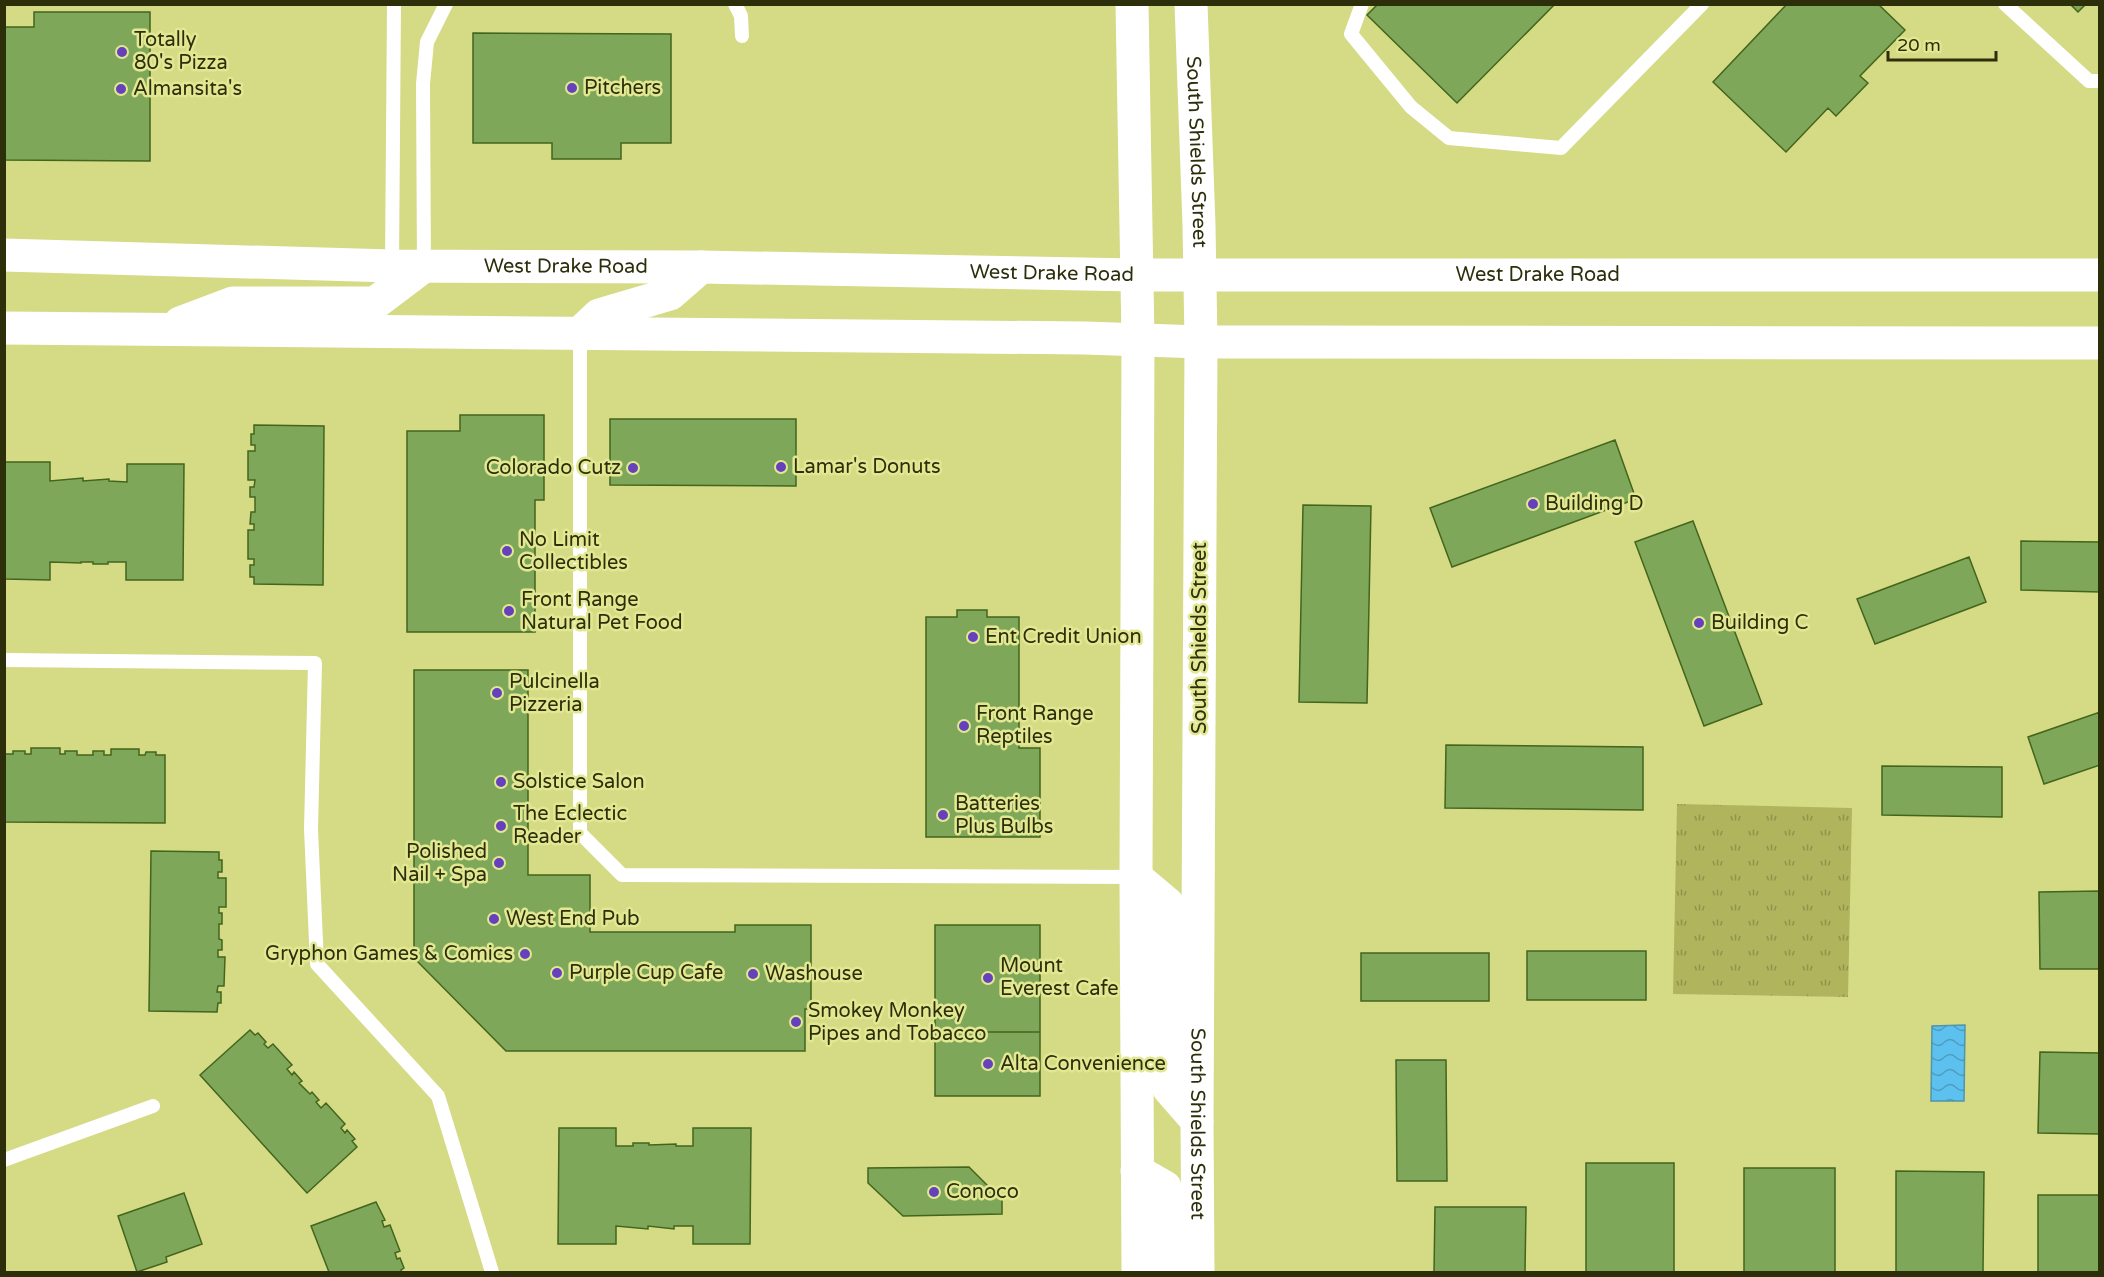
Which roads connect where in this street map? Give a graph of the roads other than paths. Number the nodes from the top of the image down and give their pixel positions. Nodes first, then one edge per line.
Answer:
1 (394, 4) edge
2 (446, 4) edge
3 (735, 4) edge
4 (1132, 4) edge
5 (1191, 4) edge
6 (1362, 4) edge
7 (2005, 4) edge
8 (1702, 5) edge
9 (742, 36) dead end
10 (2100, 81) edge
11 (4, 255) edge
12 (392, 266) junction
13 (424, 266) junction
14 (701, 267) junction
15 (1137, 275) junction
16 (1200, 275) junction
17 (2100, 275) edge
18 (4, 328) edge
19 (158, 330) junction
20 (580, 333) junction
21 (1137, 339) junction
22 (1201, 342) junction
23 (2100, 343) edge
24 (4, 660) edge
25 (1136, 877) junction
26 (153, 1106) dead end
27 (1197, 1121) junction
28 (4, 1160) edge
29 (1137, 1171) junction
30 (492, 1272) edge
31 (1138, 1272) edge
32 (1170, 1272) edge
33 (1198, 1272) edge

1 - 12 lane
2 - 13 lane
3 - 9 lane
4 - 15 main road
5 - 16 main road, South Shields Street
6 - 8 lane
7 - 10 lane
11 - 12 main road, West Drake Road
12 - 13 main road, West Drake Road
13 - 14 main road, West Drake Road
13 - 19 main road
14 - 15 main road, West Drake Road
14 - 20 main road
15 - 16 main road, West Drake Road
15 - 21 main road
16 - 17 main road, West Drake Road
16 - 22 main road, South Shields Street
18 - 19 main road
19 - 20 main road
20 - 21 main road
20 - 25 lane
21 - 22 main road
21 - 25 main road
22 - 23 main road
22 - 27 main road, South Shields Street
24 - 30 lane
25 - 27 main road
25 - 29 main road
26 - 28 lane
27 - 33 main road, South Shields Street
29 - 31 main road
29 - 32 main road

